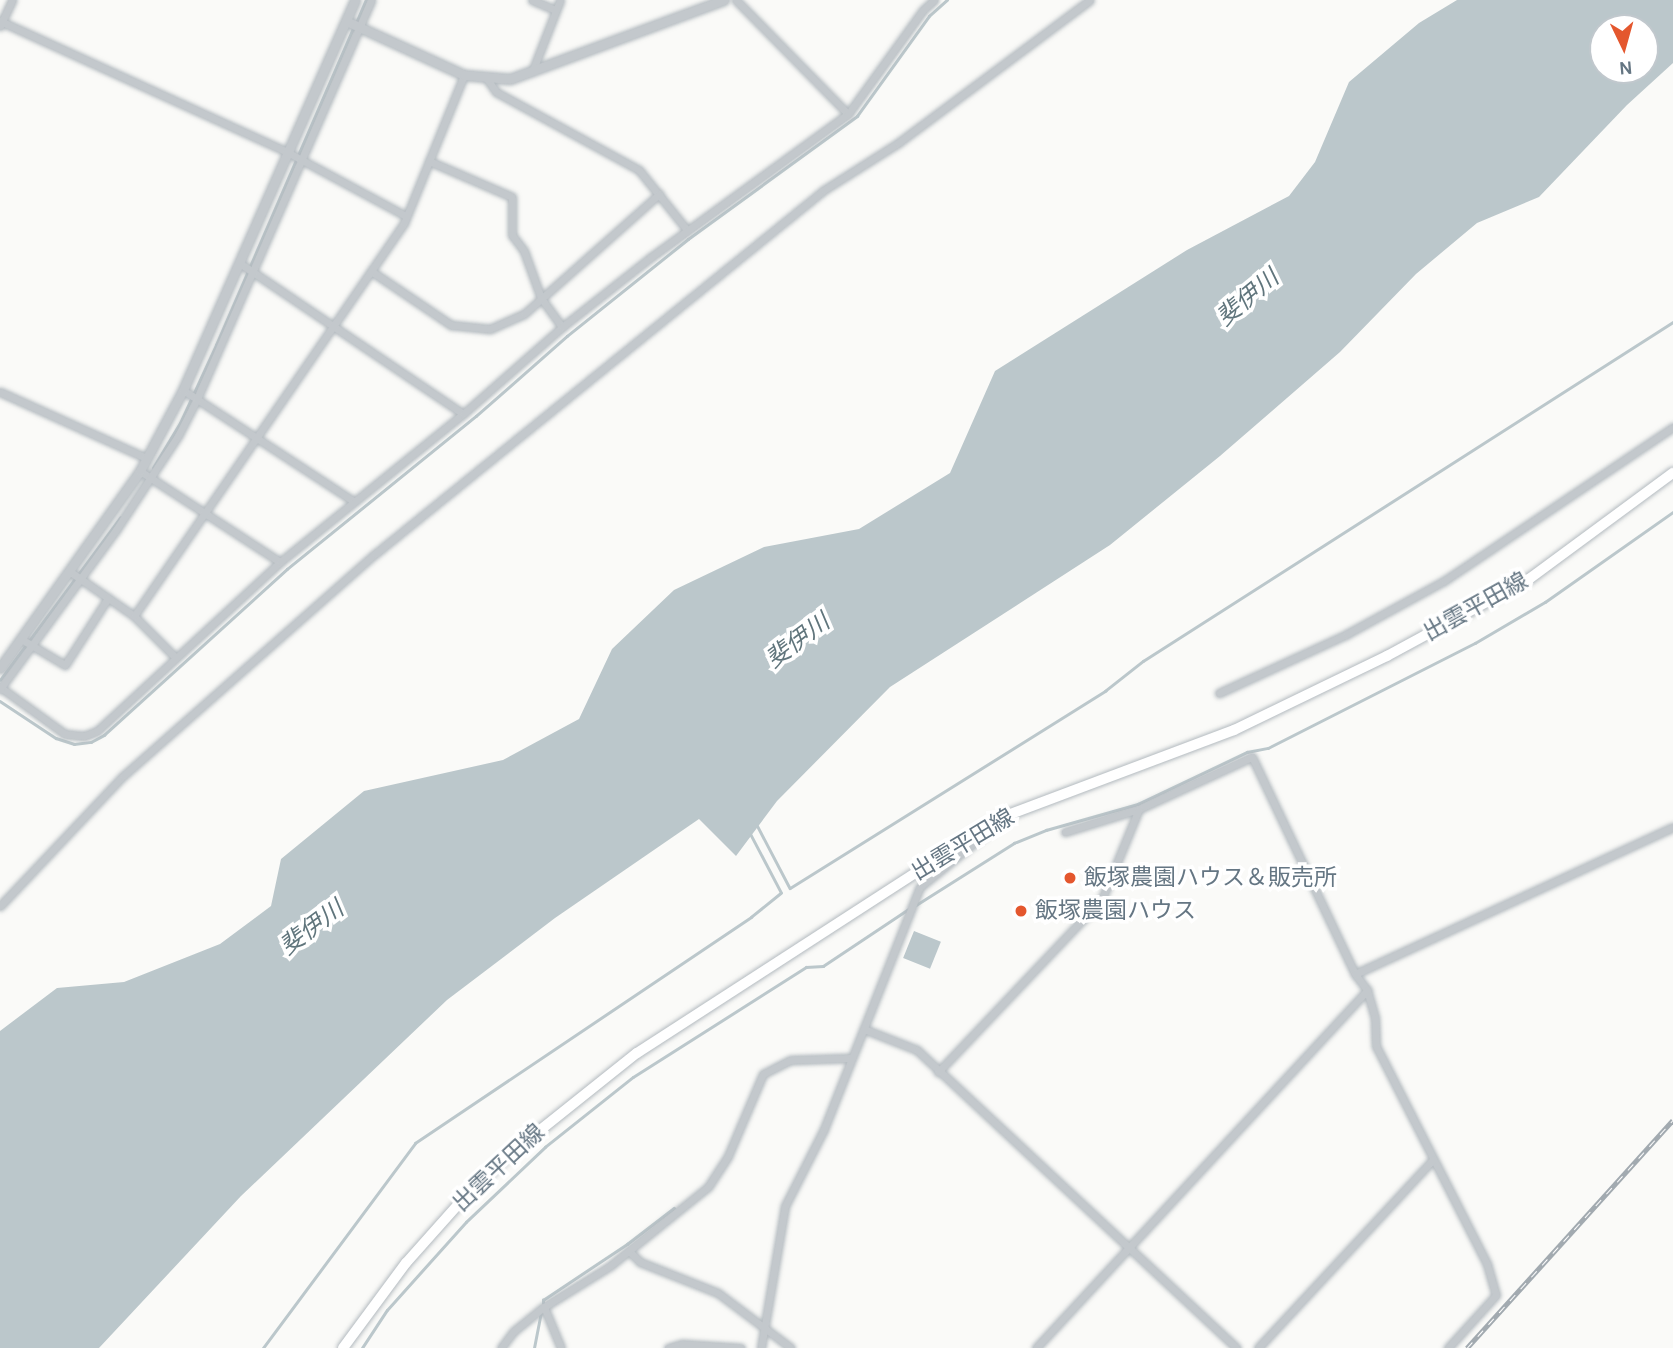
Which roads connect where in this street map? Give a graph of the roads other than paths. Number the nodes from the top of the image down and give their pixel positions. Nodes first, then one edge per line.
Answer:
1 (12, 0) edge
2 (355, 0) edge
3 (371, 0) edge
4 (531, 0) edge
5 (560, 0) edge
6 (724, 0) edge
7 (736, 0) edge
8 (934, 0) edge
9 (1090, 0) edge
10 (556, 10) junction
11 (346, 21) junction
12 (1, 23) edge
13 (359, 27) junction
14 (532, 73) junction
15 (464, 75) junction
16 (487, 79) junction
17 (848, 114) junction
18 (288, 152) junction
19 (302, 160) junction
20 (429, 161) junction
21 (659, 194) junction
22 (406, 216) junction
23 (687, 230) junction
24 (241, 264) junction
25 (252, 271) junction
26 (371, 271) junction
27 (541, 298) junction
28 (332, 324) junction
29 (562, 327) junction
30 (183, 390) junction
31 (0, 392) edge
32 (197, 399) junction
33 (463, 414) junction
34 (1673, 426) edge
35 (256, 438) junction
36 (146, 458) junction
37 (139, 471) junction
38 (1673, 473) edge
39 (152, 479) junction
40 (353, 501) junction
41 (204, 513) junction
42 (280, 562) junction
43 (69, 570) junction
44 (81, 579) junction
45 (108, 598) junction
46 (134, 616) junction
47 (21, 639) junction
48 (33, 646) junction
49 (176, 658) junction
50 (0, 668) edge
51 (0, 688) edge
52 (1219, 693) dead end
53 (1139, 809) junction
54 (1000, 818) junction
55 (1673, 827) edge
56 (1065, 832) dead end
57 (0, 906) edge
58 (1355, 974) junction
59 (1367, 990) junction
60 (864, 1029) junction
61 (850, 1058) junction
62 (938, 1072) junction
63 (1433, 1160) junction
64 (1129, 1249) junction
65 (629, 1251) junction
66 (544, 1307) junction
67 (765, 1329) junction
68 (343, 1348) edge
69 (500, 1348) edge
70 (561, 1348) edge
71 (668, 1348) edge
72 (741, 1348) edge
73 (761, 1348) edge
74 (791, 1348) edge
75 (1036, 1348) edge
76 (1237, 1348) edge
77 (1258, 1348) edge
78 (1448, 1348) edge

1 - 12 street
2 - 11 street
3 - 13 street
4 - 10 street
5 - 10 street
6 - 14 street
7 - 17 street
8 - 17 street
9 - 57 street
10 - 14 street
11 - 13 street
11 - 18 street
12 - 18 street
13 - 15 street
13 - 19 street
14 - 16 street
15 - 16 street
15 - 20 street
16 - 21 street
17 - 23 street
18 - 19 street
18 - 24 street
19 - 22 street
19 - 25 street
20 - 22 street
20 - 27 street
21 - 23 street
21 - 27 street
22 - 26 street
23 - 29 street
24 - 25 street
24 - 30 street
25 - 28 street
25 - 32 street
26 - 27 street
26 - 28 street
27 - 29 street
28 - 33 street
28 - 35 street
29 - 33 street
30 - 32 street
30 - 36 street
31 - 36 street
32 - 35 street
32 - 39 street
33 - 40 street
34 - 52 street
35 - 40 street
35 - 41 street
36 - 37 street
37 - 39 street
37 - 43 street
38 - 54 main road, 出雲平田線
39 - 41 street
39 - 44 street
40 - 42 street
41 - 42 street
41 - 46 street
42 - 49 street
43 - 44 street
43 - 47 street
44 - 45 street
44 - 48 street
45 - 46 street
45 - 48 street
46 - 49 street
47 - 48 street
47 - 50 street
48 - 51 street
49 - 51 street
53 - 56 street
53 - 58 street
53 - 62 street
54 - 60 street
54 - 68 main road, 出雲平田線
55 - 58 street
58 - 59 street
59 - 63 street
59 - 64 street
60 - 61 street
60 - 62 street
61 - 65 street
61 - 67 street
62 - 64 street
63 - 77 street
63 - 78 street
64 - 75 street
64 - 76 street
65 - 66 street
65 - 67 street
66 - 69 street
66 - 70 street
67 - 73 street
67 - 74 street
71 - 72 street

